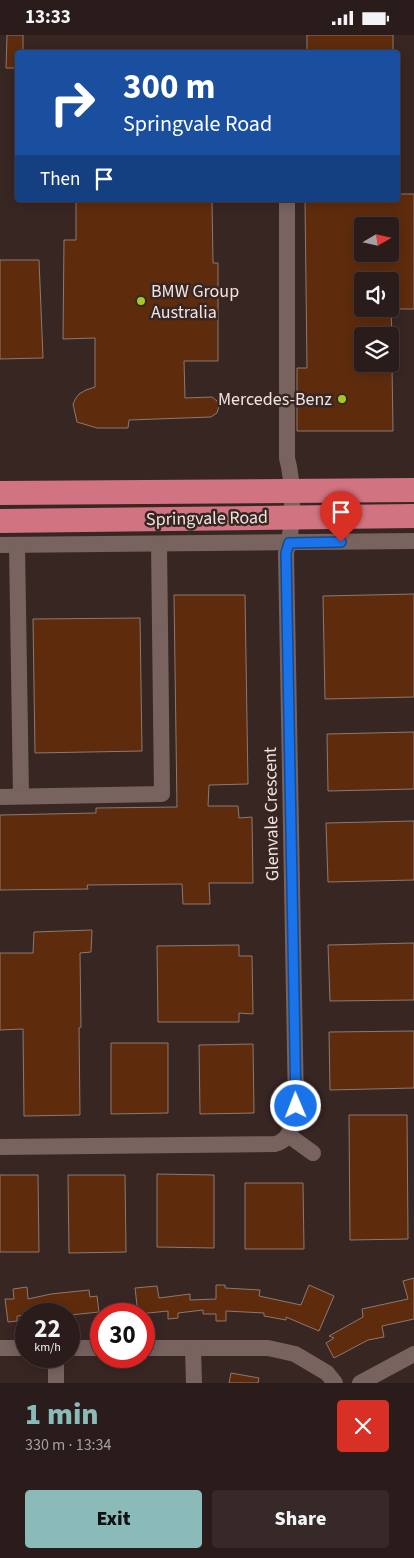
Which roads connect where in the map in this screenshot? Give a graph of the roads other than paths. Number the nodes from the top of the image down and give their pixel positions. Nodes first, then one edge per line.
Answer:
1 (286, 202) edge
2 (414, 490) edge
3 (291, 491) junction
4 (0, 493) edge
5 (414, 516) edge
6 (292, 517) junction
7 (0, 521) edge
8 (414, 541) edge
9 (289, 543) junction
10 (159, 544) junction
11 (0, 545) edge
12 (17, 545) junction
13 (21, 796) junction
14 (0, 797) edge
15 (288, 1135) junction
16 (0, 1147) edge
17 (313, 1153) dead end
18 (0, 1348) edge
19 (15, 1348) edge
20 (155, 1348) edge
21 (193, 1349) junction
22 (414, 1354) edge
23 (56, 1368) edge
24 (56, 1383) edge
25 (194, 1383) edge
26 (335, 1383) edge
27 (360, 1383) edge

1 - 3 street, Glenvale Crescent
2 - 3 highway, Springvale Road
3 - 4 highway, Springvale Road
3 - 6 street, Glenvale Crescent
5 - 6 highway, Springvale Road
6 - 7 highway, Springvale Road
6 - 9 street, Glenvale Crescent
8 - 9 street, Springvale Road
9 - 10 street, Springvale Road
9 - 15 street, Glenvale Crescent
10 - 12 street, Springvale Road
10 - 13 street
11 - 12 street, Springvale Road
12 - 13 street
13 - 14 street
15 - 16 street
15 - 17 street
18 - 19 street
20 - 21 street
21 - 25 street
21 - 26 street
22 - 27 street
23 - 24 street

